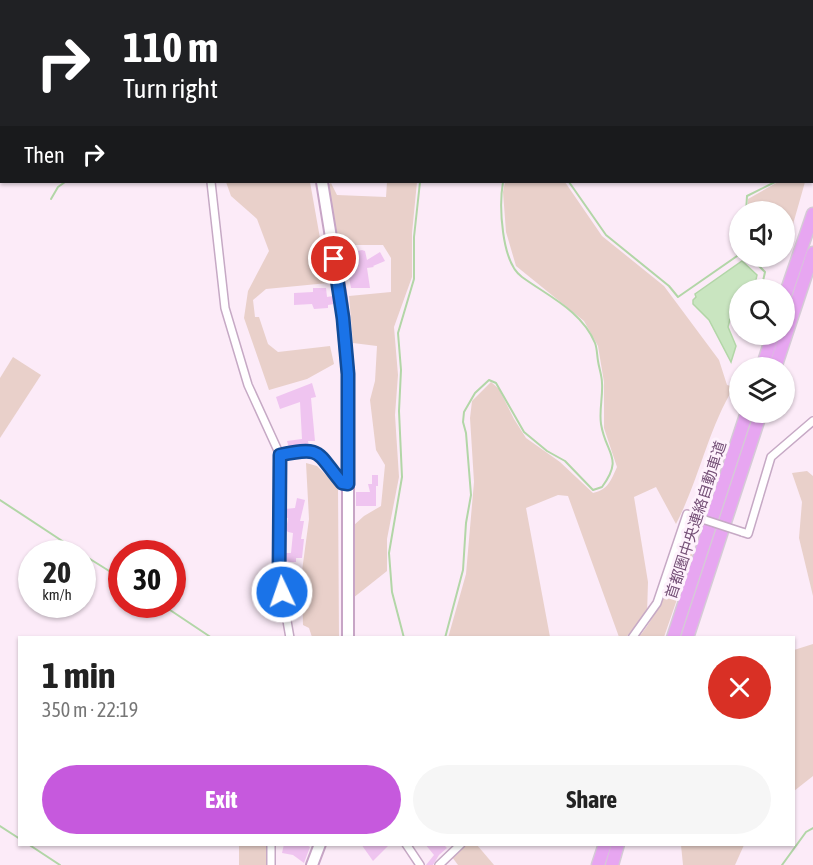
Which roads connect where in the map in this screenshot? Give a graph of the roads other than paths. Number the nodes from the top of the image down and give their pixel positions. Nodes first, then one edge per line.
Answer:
1 (211, 183) edge
2 (322, 183) edge
3 (813, 214) edge
4 (813, 253) edge
5 (791, 279) edge
6 (780, 357) edge
7 (813, 422) edge
8 (743, 423) edge
9 (757, 423) edge
10 (280, 455) junction
11 (348, 484) junction
12 (290, 636) edge
13 (348, 636) edge
14 (633, 636) edge
15 (674, 636) edge
16 (688, 636) edge
17 (271, 846) edge
18 (319, 846) edge
19 (407, 846) edge
20 (459, 846) edge
21 (604, 846) edge
22 (617, 846) edge
23 (271, 865) edge
24 (312, 865) edge
25 (420, 865) edge
26 (439, 865) edge
27 (598, 865) edge
28 (612, 865) edge

1 - 10 street
2 - 11 street
3 - 5 highway
4 - 6 highway
7 - 14 street, bridge
8 - 15 highway, 首都圏中央連絡自動車道
9 - 16 highway, 首都圏中央連絡自動車道
10 - 11 street
10 - 12 street
11 - 13 street
17 - 23 street
18 - 24 street
19 - 25 street
20 - 26 street
21 - 27 highway
22 - 28 highway

